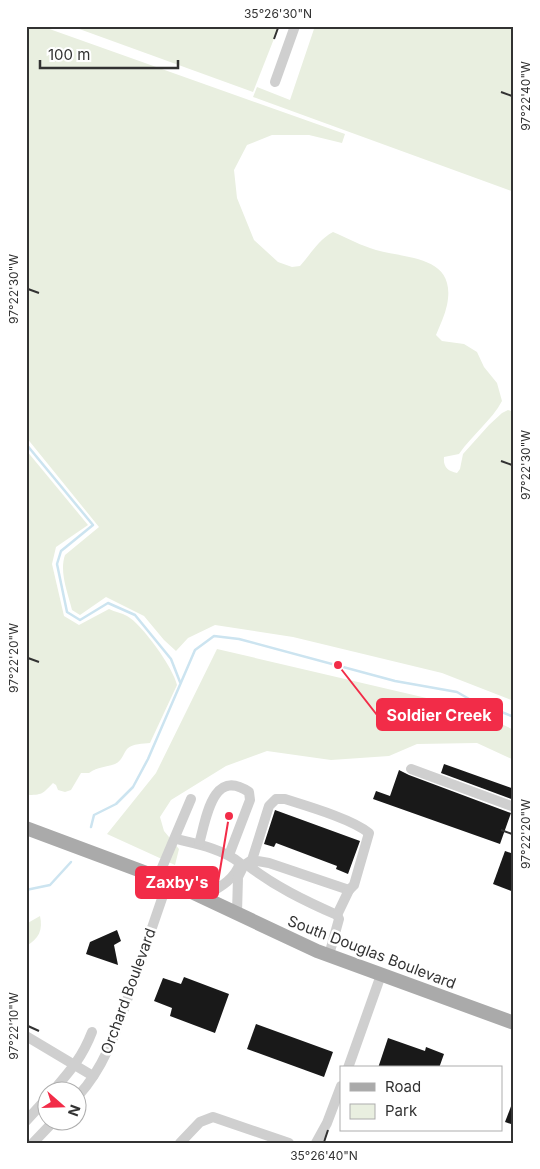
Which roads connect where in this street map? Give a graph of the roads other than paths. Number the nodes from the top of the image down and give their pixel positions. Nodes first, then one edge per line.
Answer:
1 (295, 26) edge
2 (274, 82) dead end
3 (411, 769) dead end
4 (191, 799) dead end
5 (514, 807) edge
6 (26, 828) edge
7 (176, 838) junction
8 (199, 844) junction
9 (229, 855) junction
10 (249, 862) junction
11 (238, 874) junction
12 (163, 879) junction
13 (349, 890) junction
14 (203, 897) junction
15 (238, 913) junction
16 (337, 915) junction
17 (329, 956) junction
18 (381, 975) junction
19 (514, 1023) edge
20 (92, 1032) dead end
21 (28, 1040) edge
22 (75, 1066) junction
23 (349, 1066) edge
24 (93, 1076) junction
25 (61, 1082) edge
26 (88, 1083) edge
27 (340, 1089) edge
28 (38, 1108) edge
29 (26, 1121) edge
30 (43, 1132) edge
31 (33, 1143) edge
32 (180, 1143) edge
33 (289, 1143) edge
34 (316, 1143) edge

1 - 2 street
3 - 5 street
4 - 7 street, Orchard Boulevard
6 - 12 main road, South Douglas Boulevard
7 - 8 street
7 - 12 street, Orchard Boulevard
8 - 9 street
8 - 9 street
9 - 11 street
10 - 11 street
10 - 13 street
10 - 13 street
10 - 16 street
11 - 14 street
11 - 15 street
12 - 14 main road, South Douglas Boulevard
12 - 24 street, Orchard Boulevard
13 - 16 street
14 - 15 main road, South Douglas Boulevard
15 - 17 main road, South Douglas Boulevard
16 - 17 street
17 - 18 main road, South Douglas Boulevard
18 - 19 main road, South Douglas Boulevard
18 - 23 street
20 - 22 street
21 - 22 street
22 - 24 street
22 - 25 street
24 - 26 street, Orchard Boulevard
27 - 34 street
28 - 29 street
30 - 31 street
32 - 33 street

